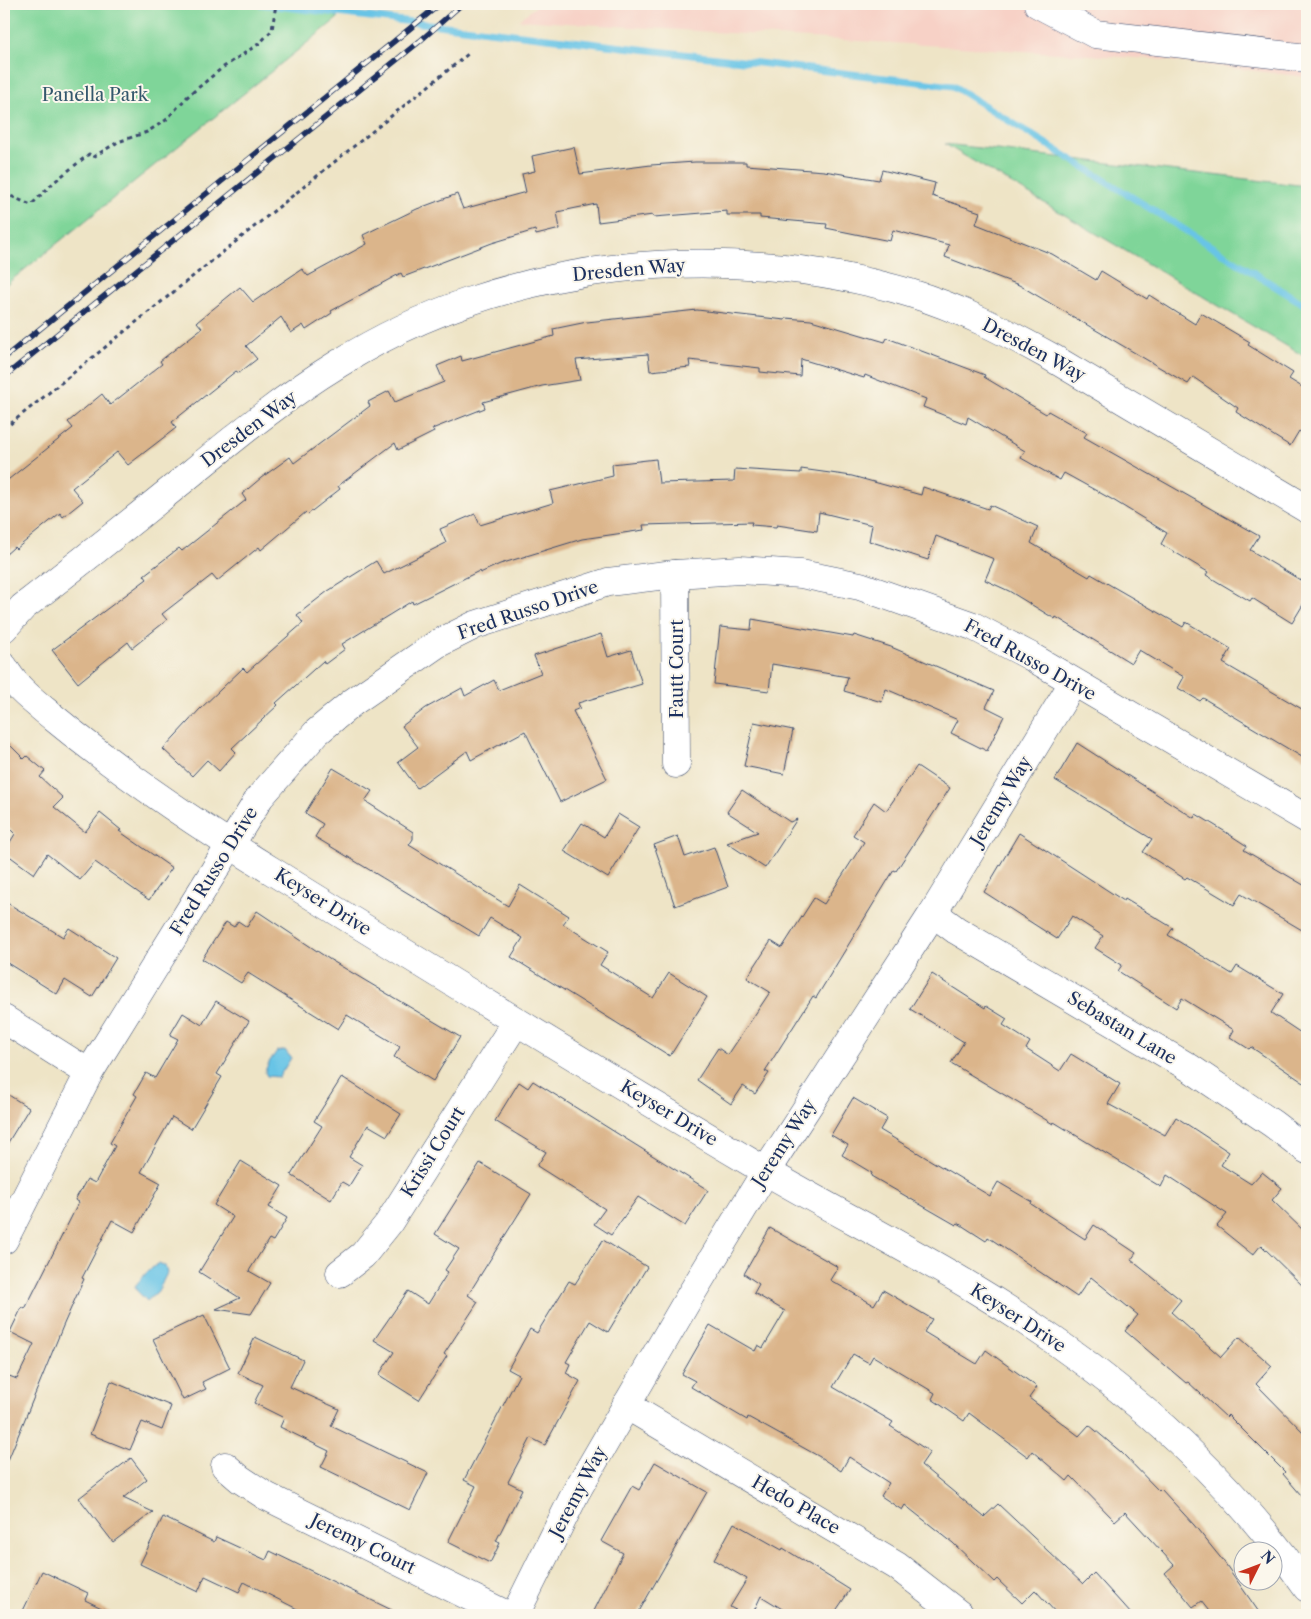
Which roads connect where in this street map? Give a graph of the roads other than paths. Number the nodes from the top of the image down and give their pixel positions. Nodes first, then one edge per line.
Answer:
1 (1038, 4) edge
2 (1307, 58) edge
3 (1307, 509) edge
4 (675, 574) junction
5 (4, 628) edge
6 (4, 666) edge
7 (1073, 683) junction
8 (676, 764) dead end
9 (1307, 819) edge
10 (231, 846) junction
11 (933, 913) junction
12 (4, 1019) edge
13 (516, 1022) junction
14 (89, 1073) junction
15 (1307, 1150) edge
16 (766, 1171) junction
17 (4, 1240) edge
18 (340, 1273) dead end
19 (626, 1405) junction
20 (225, 1466) dead end
21 (1307, 1588) edge
22 (507, 1615) edge
23 (516, 1615) edge
24 (960, 1615) edge

1 - 2 street
3 - 5 street, Dresden Way
4 - 7 street, Fred Russo Drive
4 - 8 street, Fautt Court
4 - 10 street, Fred Russo Drive
6 - 10 street, Keyser Drive
7 - 9 street, Fred Russo Drive
7 - 11 street, Jeremy Way
10 - 13 street, Keyser Drive
10 - 14 street, Fred Russo Drive
11 - 15 street, Sebastan Lane
11 - 16 street, Jeremy Way
12 - 14 street
13 - 16 street, Keyser Drive
13 - 18 street, Krissi Court
14 - 17 street, Fred Russo Drive
16 - 19 street, Jeremy Way
16 - 21 street, Keyser Drive
19 - 23 street, Jeremy Way
19 - 24 street, Hedo Place
20 - 22 street, Jeremy Court

